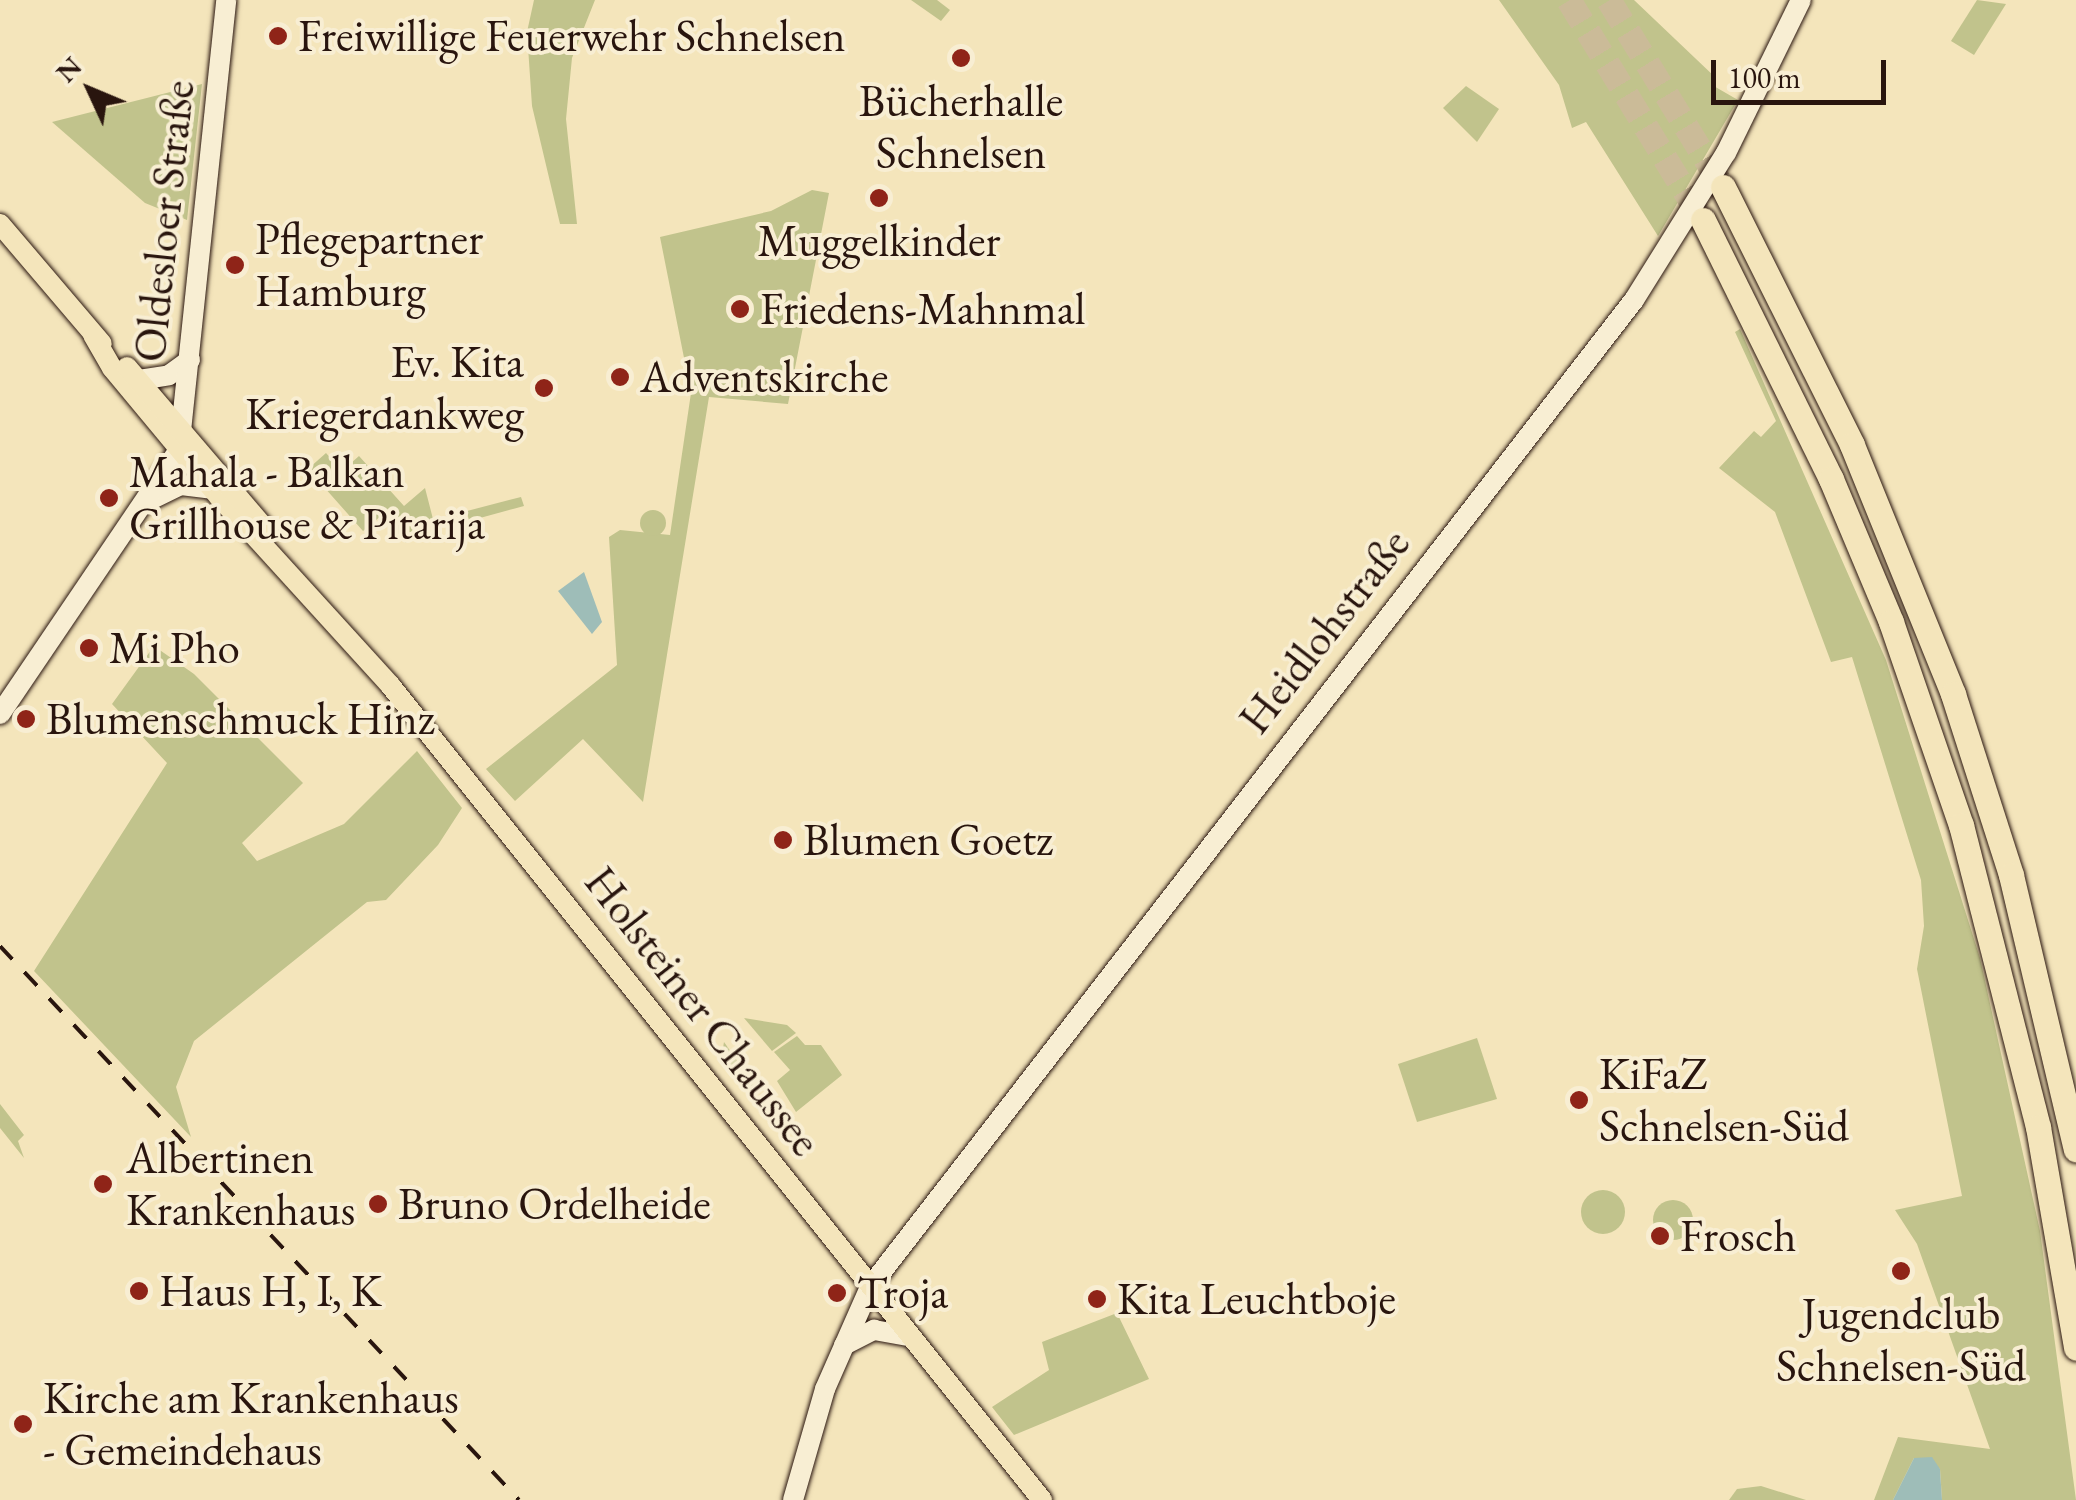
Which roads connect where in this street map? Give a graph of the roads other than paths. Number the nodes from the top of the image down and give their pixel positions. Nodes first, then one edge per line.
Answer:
1 (226, 0) edge
2 (1800, 0) edge
3 (1722, 187) tunnel mouth
4 (1703, 220) tunnel mouth
5 (0, 224) edge
6 (93, 335) junction
7 (190, 360) junction
8 (139, 380) junction
9 (180, 439) junction
10 (212, 490) junction
11 (149, 501) junction
12 (296, 576) junction
13 (0, 714) edge
14 (2076, 1150) edge
15 (870, 1286) junction
16 (907, 1336) junction
17 (844, 1345) junction
18 (2076, 1348) edge
19 (793, 1500) edge
20 (1042, 1500) edge

1 - 7 main road, Oldesloer Straße
2 - 15 main road, Heidlohstraße
3 - 14 highway
4 - 18 highway
5 - 6 main road, Holsteiner Chaussee
6 - 8 main road, Holsteiner Chaussee
6 - 9 main road, Holsteiner Chaussee
7 - 8 main road
7 - 9 main road, Oldesloer Straße
8 - 9 main road, Holsteiner Chaussee
9 - 10 main road, Holsteiner Chaussee
9 - 11 main road
9 - 12 main road, Holsteiner Chaussee
10 - 11 main road
10 - 12 main road, Holsteiner Chaussee
11 - 13 main road
12 - 15 main road, Holsteiner Chaussee
15 - 16 main road, Holsteiner Chaussee
15 - 17 main road, Heidlohstraße
16 - 17 main road
16 - 20 main road, Holsteiner Chaussee
17 - 19 main road, Heidlohstraße

